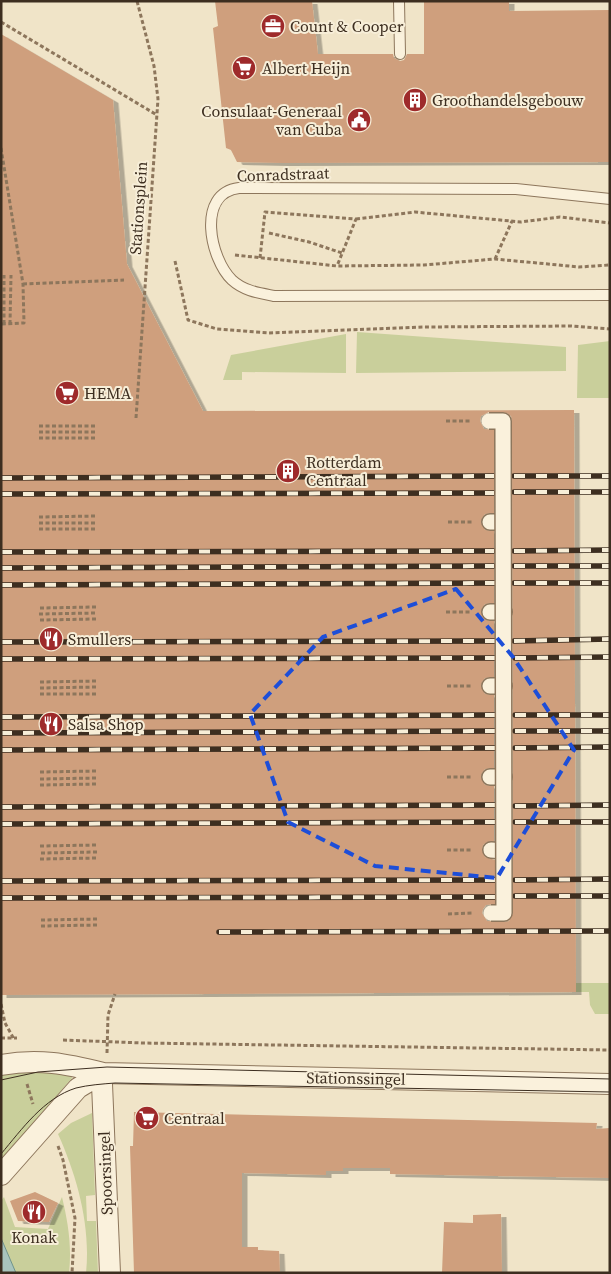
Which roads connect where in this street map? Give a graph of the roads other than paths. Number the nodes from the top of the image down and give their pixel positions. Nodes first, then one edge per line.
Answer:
1 (399, 1) edge
2 (400, 54) dead end
3 (610, 199) edge
4 (610, 295) edge
5 (489, 422) dead end
6 (491, 913) dead end
7 (1, 1064) edge
8 (103, 1073) junction
9 (610, 1084) edge
10 (1, 1175) edge
11 (110, 1273) edge

1 - 2 lane
3 - 4 lane, Conradstraat
5 - 6 street, bridge
7 - 8 street, Stationssingel
8 - 9 street, Stationssingel
8 - 10 street
8 - 11 street, Spoorsingel

